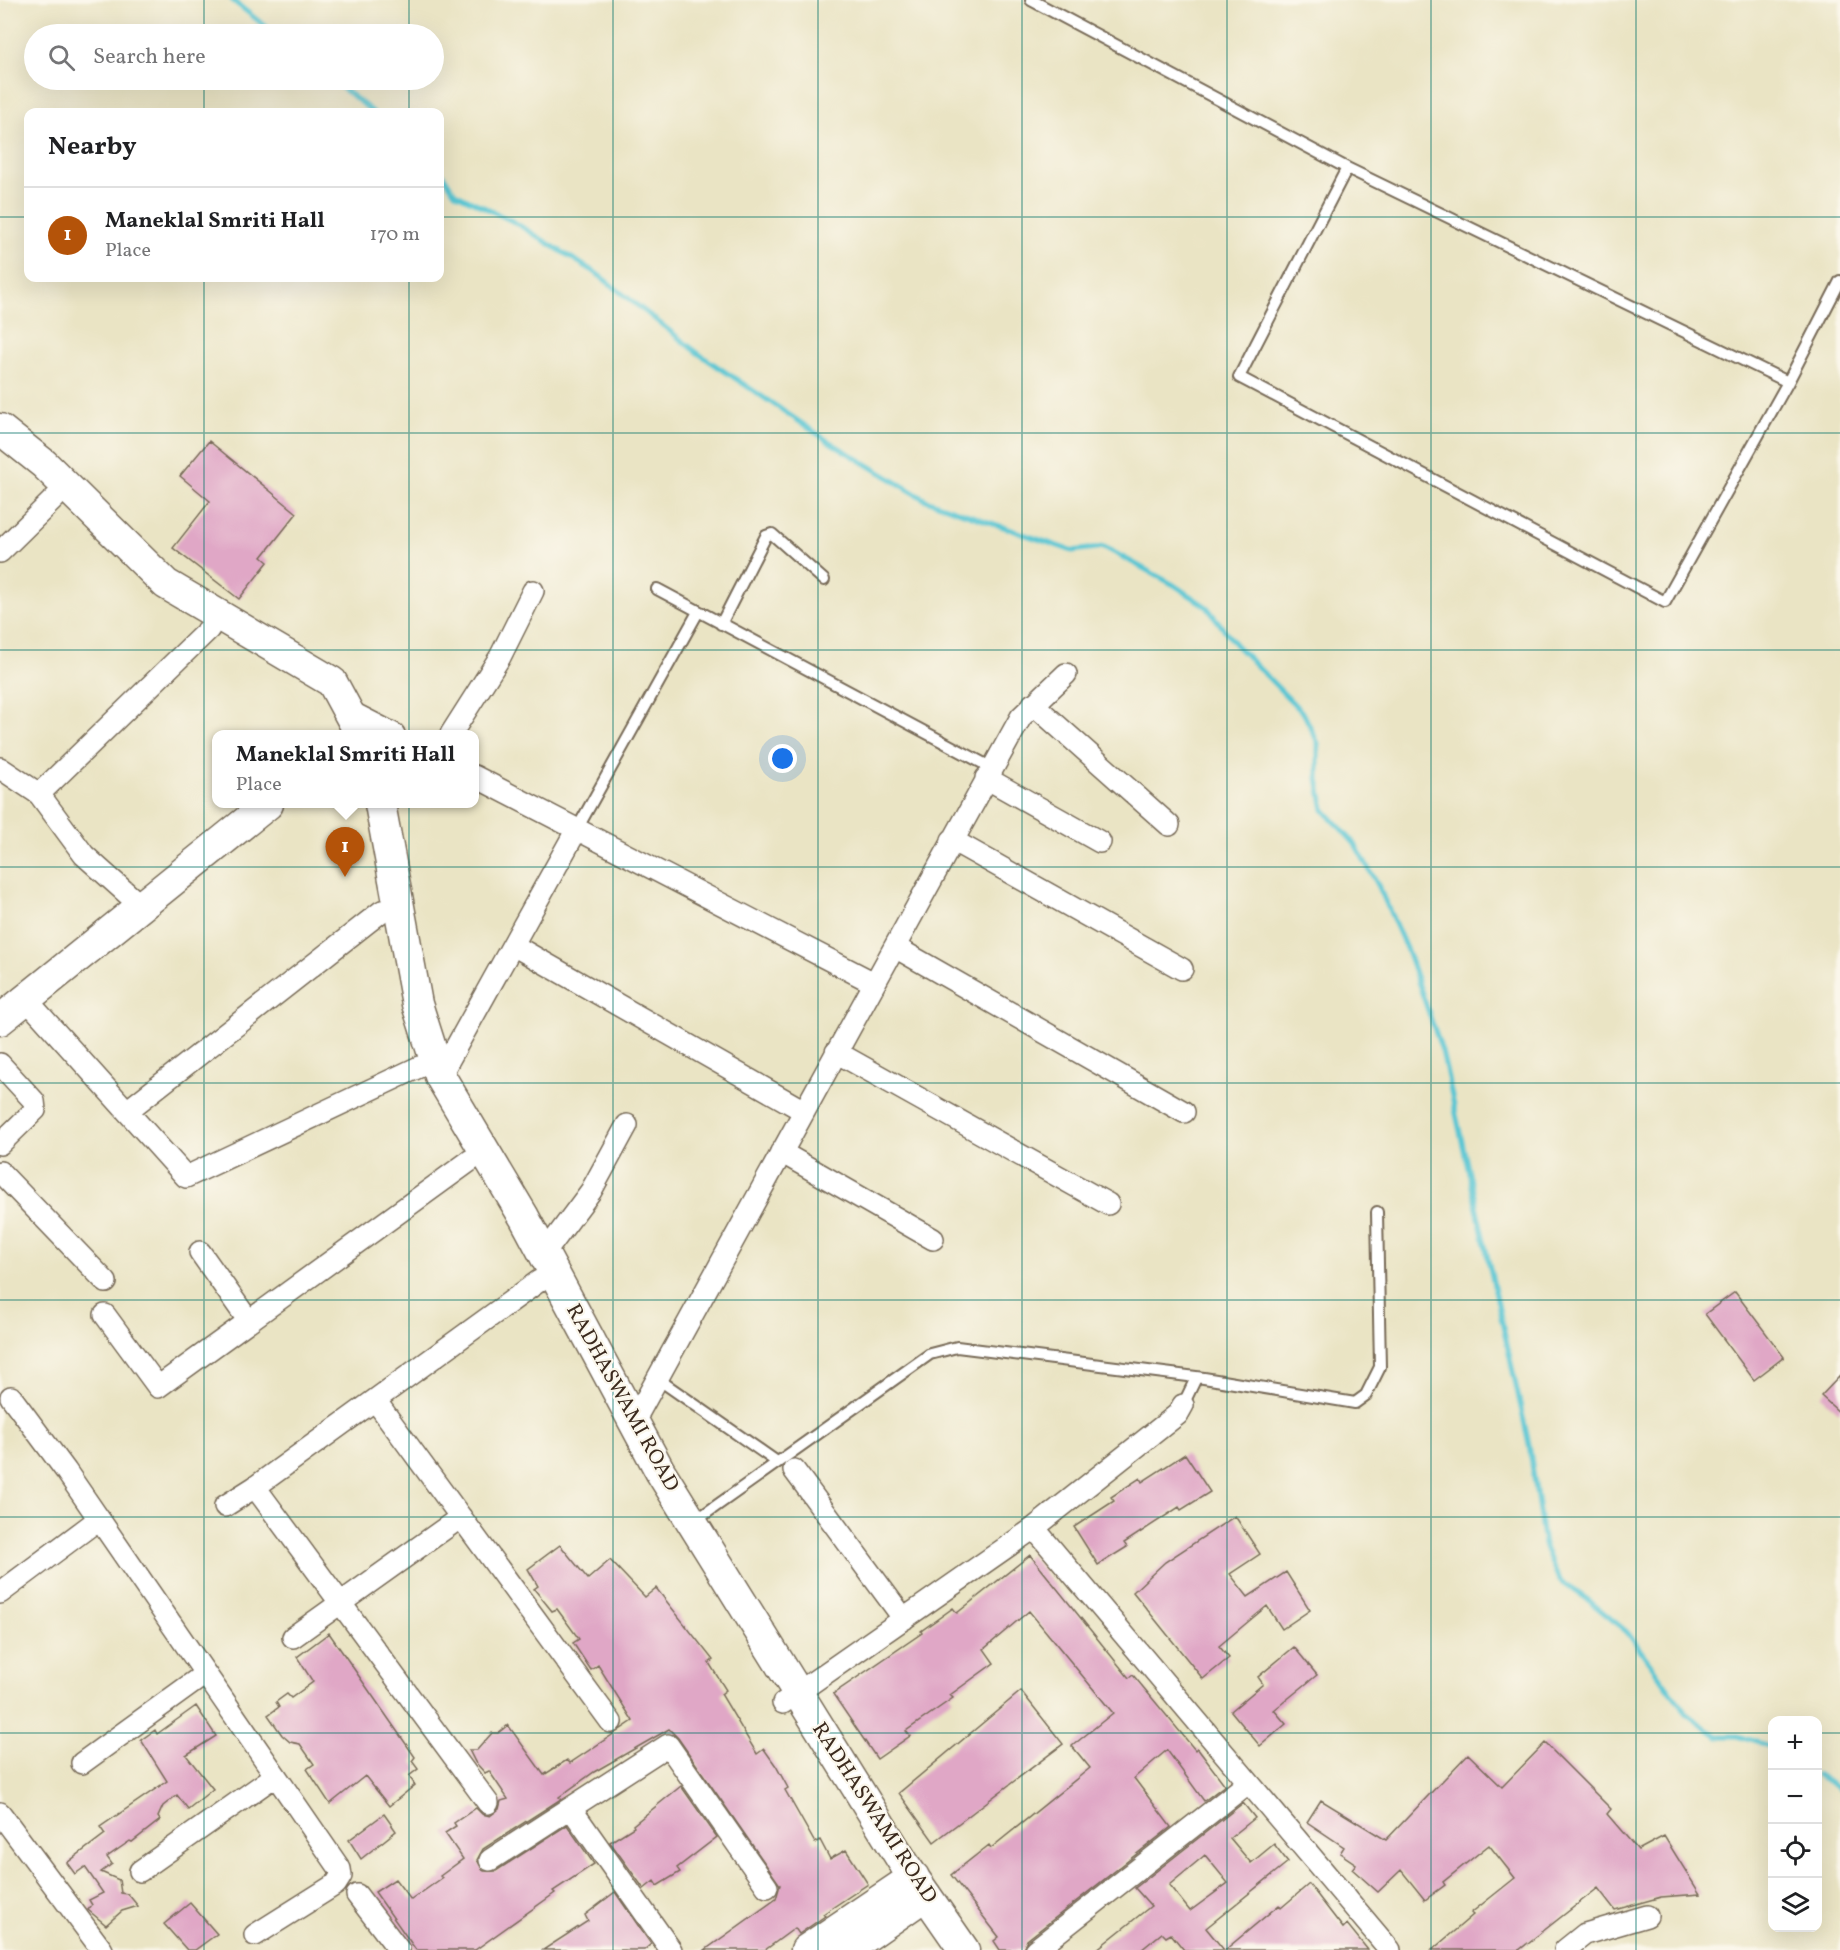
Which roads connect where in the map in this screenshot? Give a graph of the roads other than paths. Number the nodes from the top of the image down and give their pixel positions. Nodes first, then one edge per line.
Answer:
1 (1031, 0) edge
2 (1347, 168) junction
3 (1840, 281) edge
4 (1788, 382) junction
5 (0, 429) edge
6 (0, 451) edge
7 (55, 498) junction
8 (0, 552) edge
9 (824, 580) dead end
10 (657, 590) dead end
11 (533, 591) dead end
12 (698, 612) junction
13 (721, 624) junction
14 (209, 629) junction
15 (1066, 675) dead end
16 (1033, 704) junction
17 (349, 726) edge
18 (369, 730) edge
19 (454, 730) edge
20 (0, 769) edge
21 (989, 773) junction
22 (479, 779) edge
23 (39, 794) junction
24 (263, 808) edge
25 (364, 808) edge
26 (381, 808) edge
27 (1169, 825) dead end
28 (577, 830) junction
29 (952, 840) junction
30 (1100, 842) dead end
31 (141, 906) junction
32 (382, 911) junction
33 (513, 945) junction
34 (894, 947) junction
35 (1182, 969) dead end
36 (874, 983) junction
37 (26, 999) junction
38 (0, 1020) edge
39 (837, 1052) junction
40 (0, 1064) edge
41 (430, 1072) junction
42 (127, 1111) junction
43 (804, 1111) junction
44 (1184, 1112) dead end
45 (627, 1125) dead end
46 (0, 1144) edge
47 (781, 1152) junction
48 (471, 1160) junction
49 (0, 1172) edge
50 (1108, 1204) dead end
51 (1377, 1212) dead end
52 (933, 1239) dead end
53 (200, 1252) dead end
54 (542, 1267) junction
55 (106, 1282) dead end
56 (105, 1315) dead end
57 (248, 1320) junction
58 (1196, 1377) junction
59 (658, 1379) junction
60 (11, 1397) dead end
61 (375, 1400) junction
62 (1183, 1405) joint
63 (633, 1423) junction
64 (786, 1466) junction
65 (255, 1487) junction
66 (225, 1506) dead end
67 (461, 1517) junction
68 (99, 1519) junction
69 (692, 1523) junction
70 (1034, 1528) junction
71 (0, 1593) edge
72 (341, 1603) junction
73 (904, 1619) junction
74 (293, 1637) dead end
75 (205, 1674) junction
76 (790, 1699) junction
77 (611, 1722) dead end
78 (82, 1763) dead end
79 (275, 1776) junction
80 (1248, 1783) junction
81 (488, 1803) dead end
82 (572, 1810) junction
83 (0, 1813) edge
84 (490, 1860) dead end
85 (140, 1871) dead end
86 (767, 1887) dead end
87 (913, 1891) junction
88 (357, 1895) dead end
89 (1647, 1916) dead end
90 (255, 1935) dead end
91 (102, 1950) edge
92 (399, 1950) edge
93 (670, 1950) edge
94 (806, 1950) edge
95 (847, 1950) edge
96 (943, 1950) edge
97 (964, 1950) edge
98 (1035, 1950) edge
99 (1390, 1950) edge
100 (1565, 1950) edge

1 - 2 lane
2 - 4 lane
2 - 4 lane
3 - 4 lane
5 - 17 street
6 - 7 street
7 - 8 street
7 - 14 street
9 - 13 lane
10 - 12 lane
11 - 19 street
12 - 13 lane
12 - 28 lane
13 - 21 lane
14 - 17 street
14 - 23 street
15 - 16 street
16 - 21 street
16 - 27 street
17 - 18 street
20 - 23 street
21 - 29 street
21 - 30 street
22 - 28 street
23 - 31 street
24 - 31 street
25 - 32 street, RADHASWAMI ROAD
26 - 41 street, RADHASWAMI ROAD
28 - 33 street
28 - 36 street
29 - 34 street
29 - 35 street
31 - 37 street
32 - 41 street, RADHASWAMI ROAD
32 - 42 street
33 - 41 street
33 - 43 street
34 - 36 street
34 - 44 street
36 - 39 street
37 - 38 street
37 - 42 street
39 - 43 street
39 - 50 street
40 - 46 street
41 - 42 street
41 - 48 street, RADHASWAMI ROAD
41 - 54 street, RADHASWAMI ROAD
43 - 47 street
45 - 54 street
47 - 52 street
47 - 59 street
48 - 54 street, RADHASWAMI ROAD
48 - 57 street
49 - 55 street
51 - 58 lane
53 - 57 street
54 - 61 street
54 - 63 street, RADHASWAMI ROAD
54 - 76 street, RADHASWAMI ROAD
56 - 57 street
58 - 62 lane
58 - 64 lane
59 - 63 street
59 - 64 lane
60 - 68 street
61 - 65 street
61 - 67 street
62 - 70 street
63 - 69 street, RADHASWAMI ROAD
64 - 69 lane
64 - 73 street
65 - 66 street
65 - 72 street
67 - 72 street
67 - 77 street
68 - 71 street
68 - 75 street
69 - 76 street, RADHASWAMI ROAD
70 - 73 street
70 - 80 street
72 - 74 street
72 - 81 street
73 - 76 street
75 - 78 street
75 - 79 street
76 - 87 street, RADHASWAMI ROAD
79 - 85 street
79 - 90 street
80 - 98 street
80 - 99 street
82 - 84 street
82 - 86 street
82 - 93 street
83 - 91 street
87 - 94 street
87 - 95 street
87 - 96 street, RADHASWAMI ROAD
87 - 97 street, RADHASWAMI ROAD
88 - 92 street
89 - 100 street

